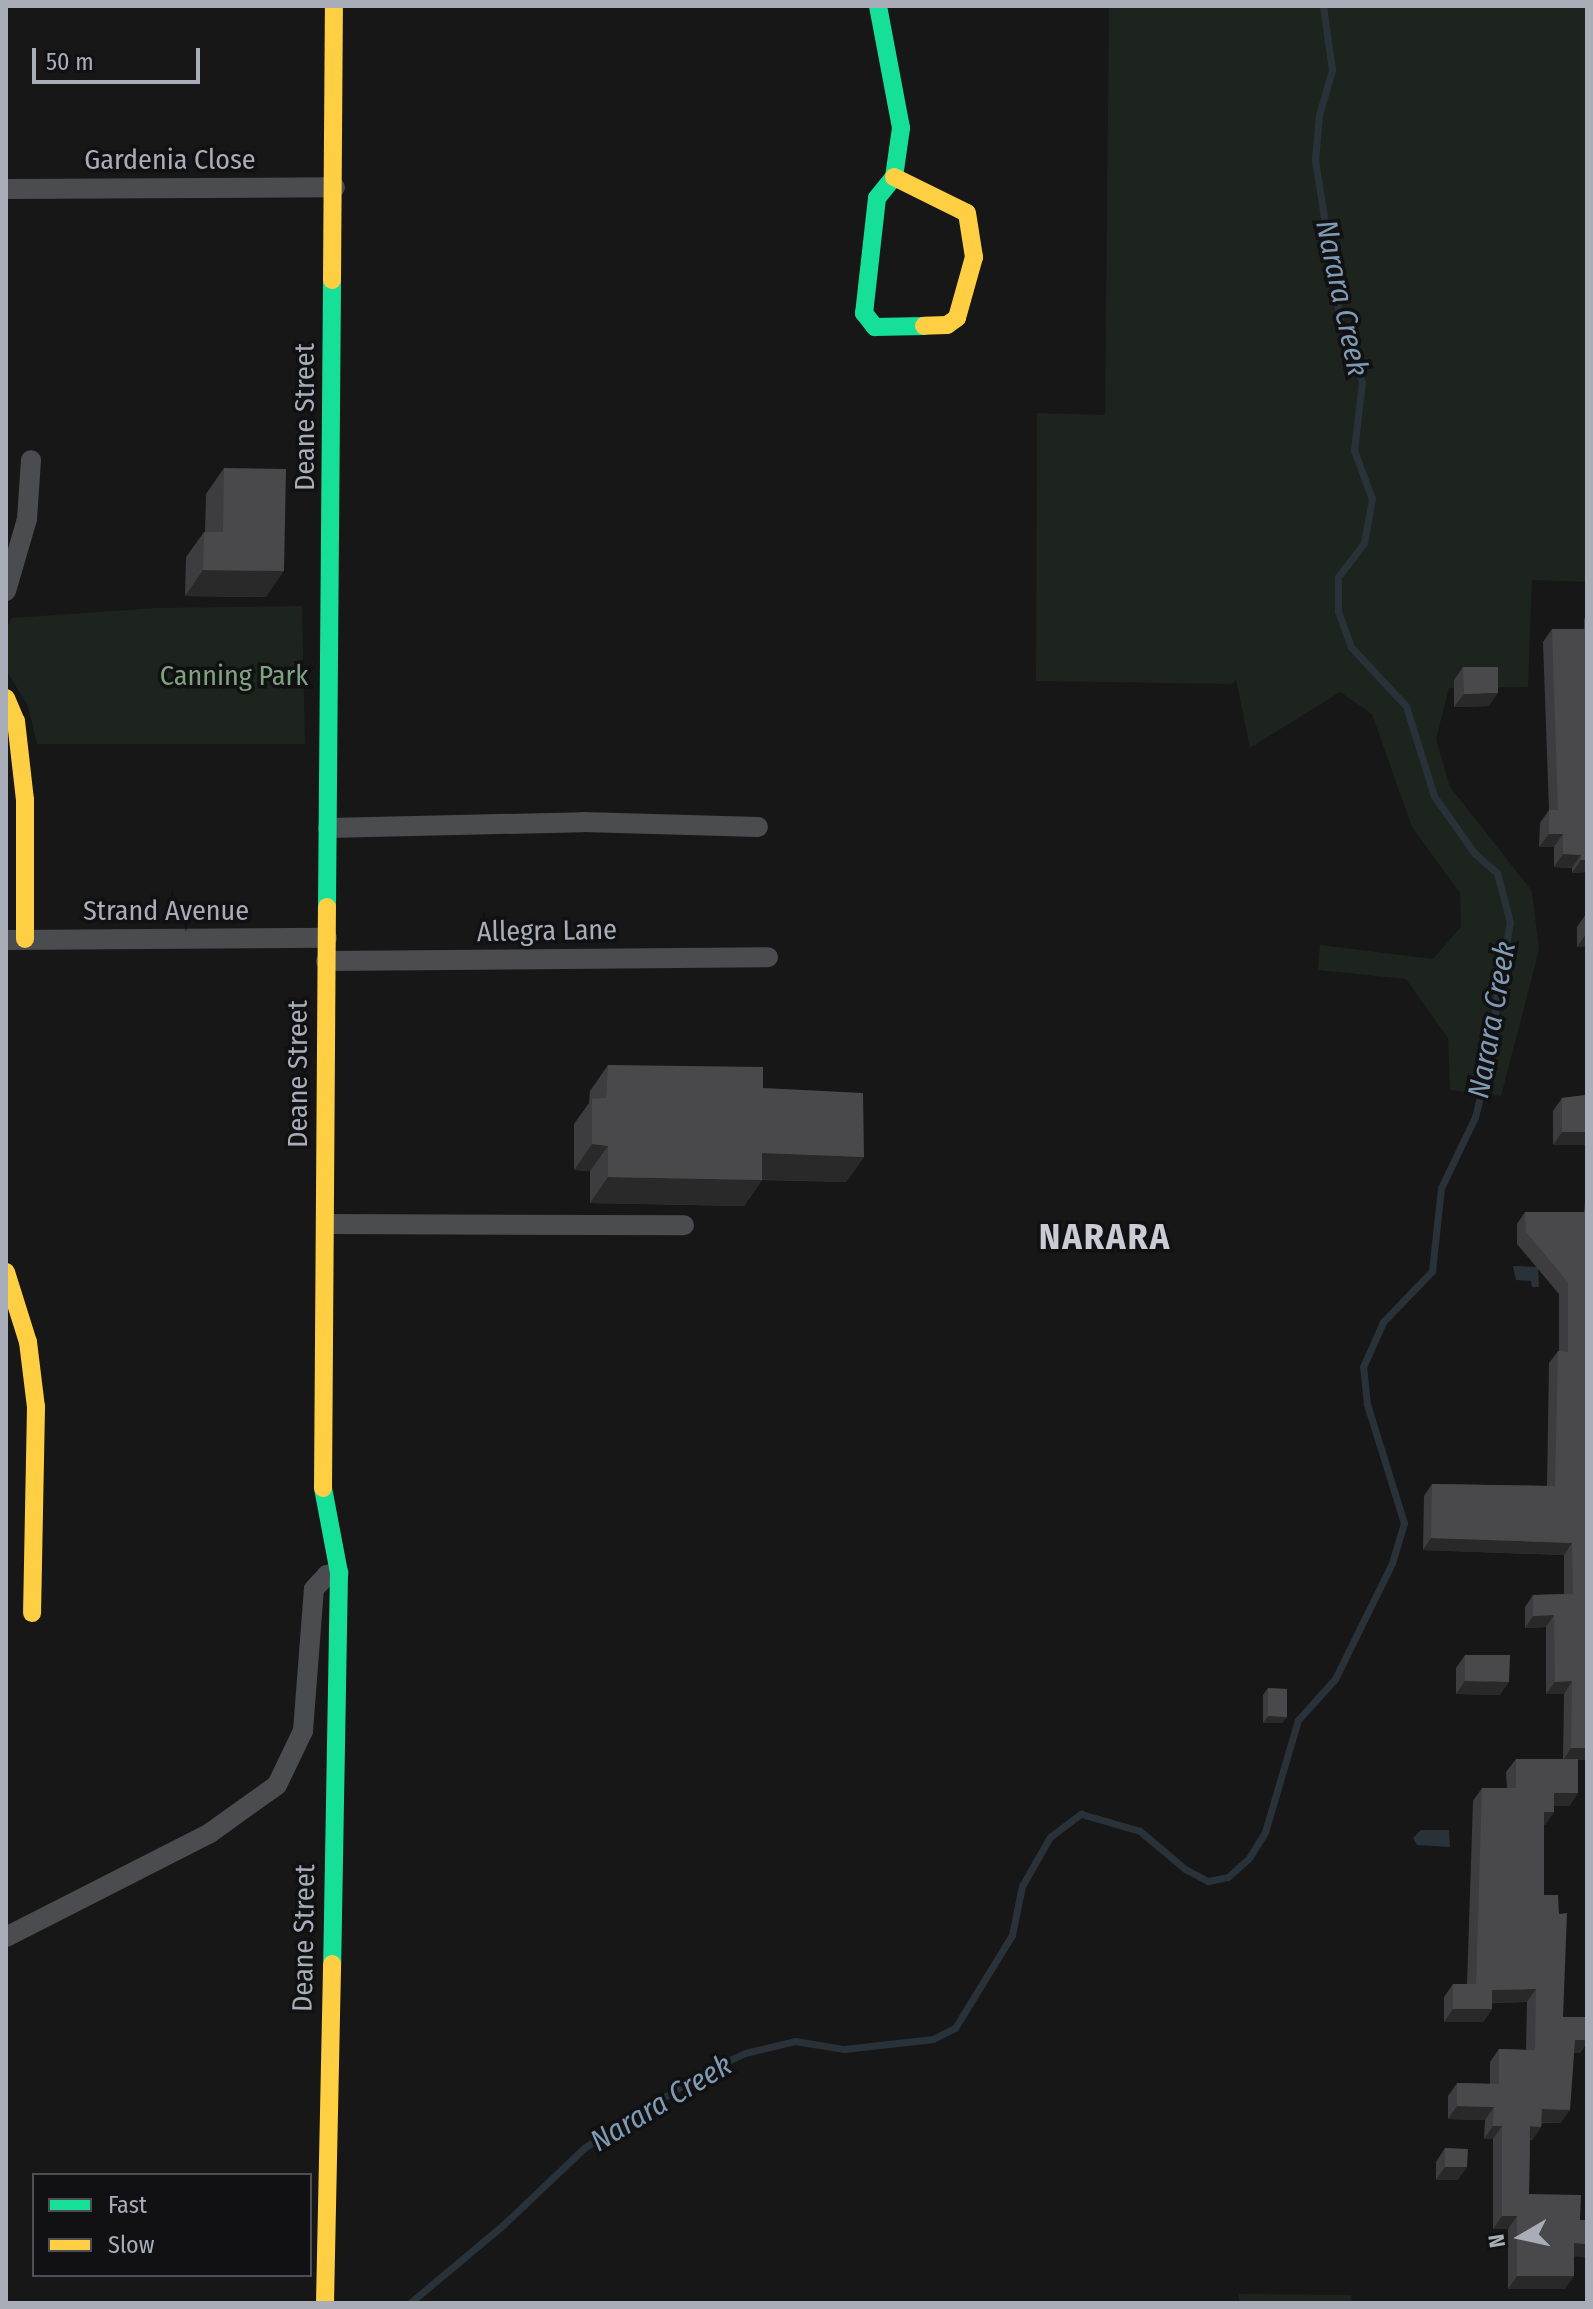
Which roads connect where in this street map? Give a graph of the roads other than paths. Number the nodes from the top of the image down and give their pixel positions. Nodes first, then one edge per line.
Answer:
1 (334, 6) edge
2 (878, 6) edge
3 (894, 177) junction
4 (335, 187) junction
5 (6, 189) edge
6 (31, 460) dead end
7 (6, 591) edge
8 (6, 698) edge
9 (758, 827) dead end
10 (328, 828) junction
11 (327, 938) junction
12 (16, 940) edge
13 (768, 957) dead end
14 (326, 961) junction
15 (326, 1224) junction
16 (684, 1225) dead end
17 (6, 1272) edge
18 (339, 1573) junction
19 (32, 1613) dead end
20 (6, 1937) edge
21 (325, 2303) edge

1 - 4 street, Deane Street
2 - 3 street
3 - 3 street
4 - 5 street, Gardenia Close
4 - 10 street, Deane Street
6 - 7 street
8 - 12 street
9 - 10 street
10 - 11 street, Deane Street
11 - 12 street, Strand Avenue
11 - 14 street, Deane Street
13 - 14 street, Allegra Lane
14 - 15 street, Deane Street
15 - 16 street
15 - 18 street, Deane Street
17 - 19 street
18 - 20 street
18 - 21 street, Deane Street

